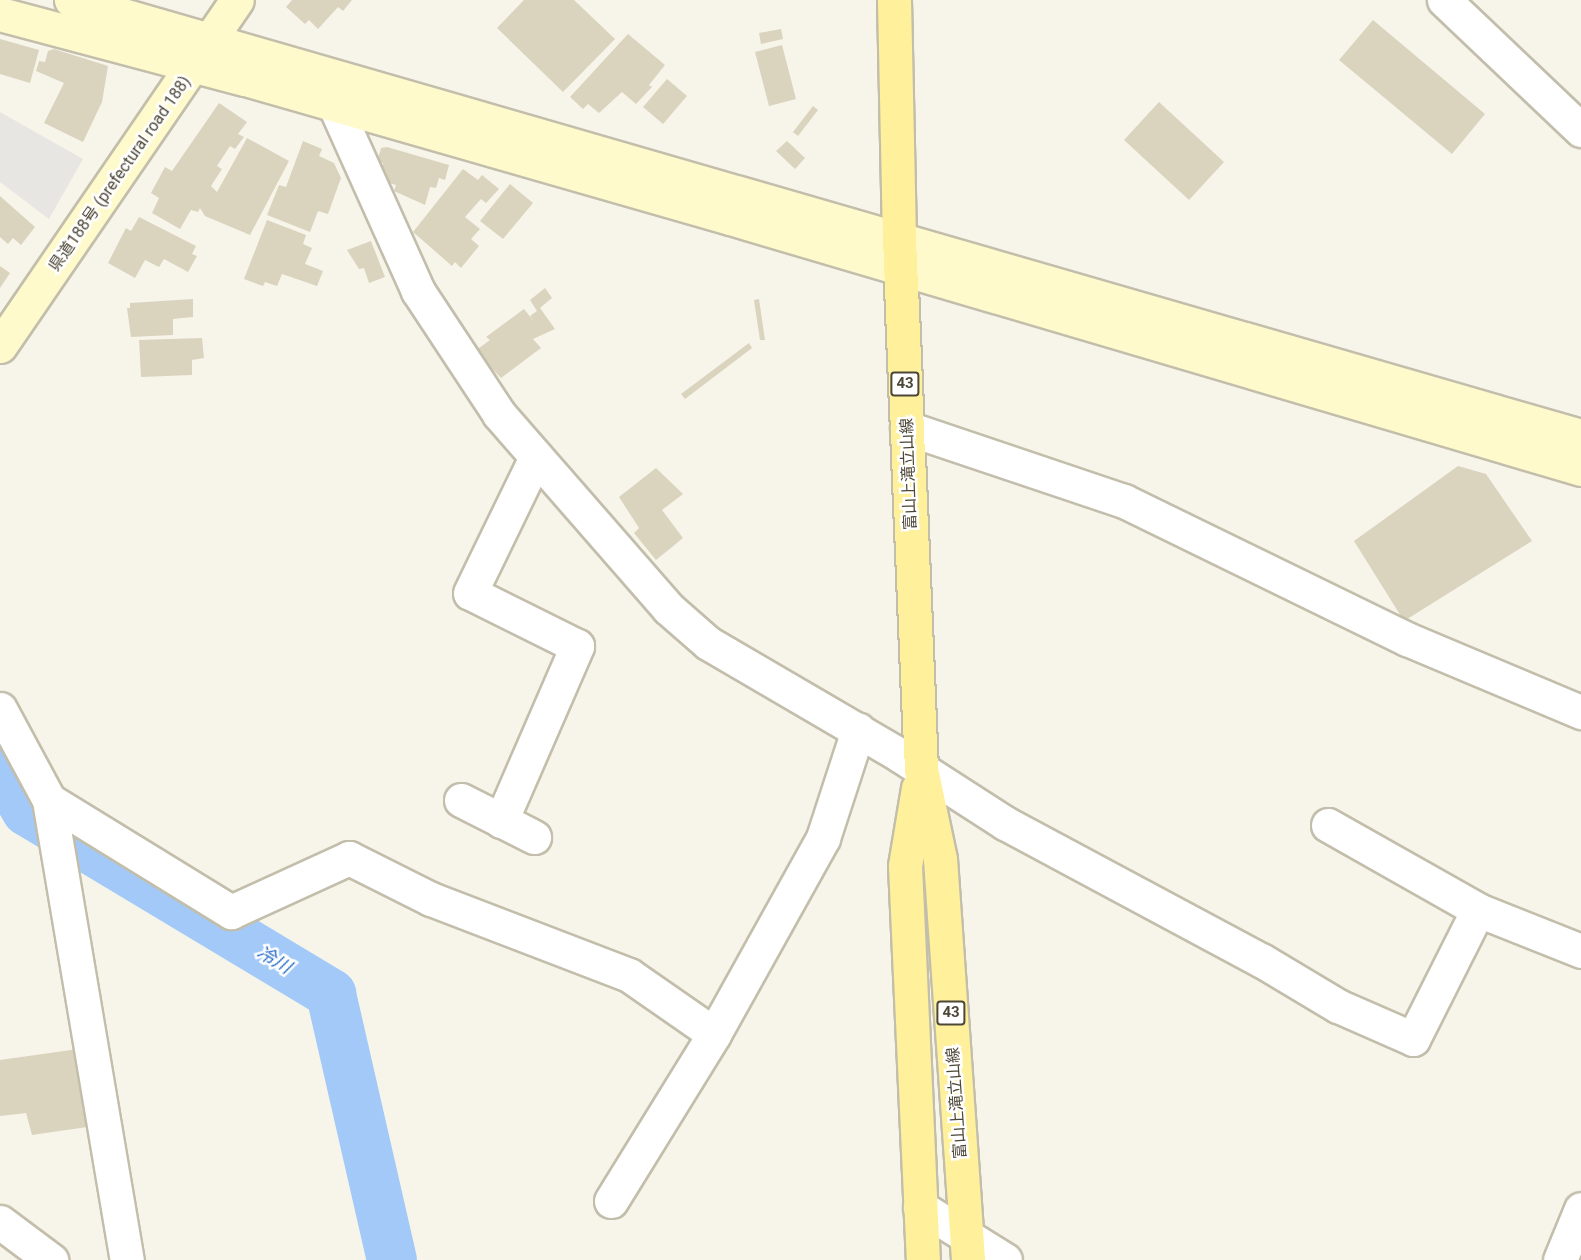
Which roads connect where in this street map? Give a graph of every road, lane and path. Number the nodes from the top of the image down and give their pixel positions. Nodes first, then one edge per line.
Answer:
1 (71, 0) edge
2 (894, 0) edge
3 (1444, 0) edge
4 (227, 4) edge
5 (0, 14) edge
6 (203, 54) junction
7 (334, 104) junction
8 (1581, 130) edge
9 (900, 254) junction
10 (0, 346) edge
11 (907, 428) junction
12 (1581, 436) edge
13 (536, 457) junction
14 (1581, 468) edge
15 (0, 709) edge
16 (1581, 712) edge
17 (858, 730) junction
18 (921, 769) junction
19 (49, 800) junction
20 (461, 800) dead end
21 (501, 821) junction
22 (1328, 825) dead end
23 (534, 837) dead end
24 (1478, 910) junction
25 (1581, 951) edge
26 (714, 1034) junction
27 (611, 1201) dead end
28 (920, 1207) junction
29 (1581, 1209) edge
30 (0, 1222) edge
31 (967, 1248) edge
32 (51, 1260) edge
33 (127, 1260) edge
34 (923, 1260) edge
35 (1005, 1260) edge
36 (1560, 1260) edge

1 - 6 street
2 - 9 main road, 富山上滝立山線 / 43
3 - 8 street
4 - 6 street, 県道188号 (prefectural road 188)
5 - 6 street
6 - 7 street
6 - 9 street
6 - 10 street, 県道188号 (prefectural road 188)
7 - 9 street
7 - 13 street
9 - 11 main road, 富山上滝立山線 / 43
9 - 12 street
9 - 14 street
11 - 16 street
11 - 18 main road, 富山上滝立山線 / 43
13 - 17 street
13 - 21 street
15 - 19 street
17 - 18 street
17 - 26 street
18 - 24 street
18 - 28 main road, 富山上滝立山線 / 43
18 - 31 main road, 富山上滝立山線 / 43
19 - 26 street
19 - 33 street
20 - 21 street
21 - 23 street
22 - 24 street
24 - 25 street
26 - 27 street
28 - 31 street
28 - 34 main road, 富山上滝立山線 / 43
29 - 36 street
30 - 32 street
31 - 35 street

